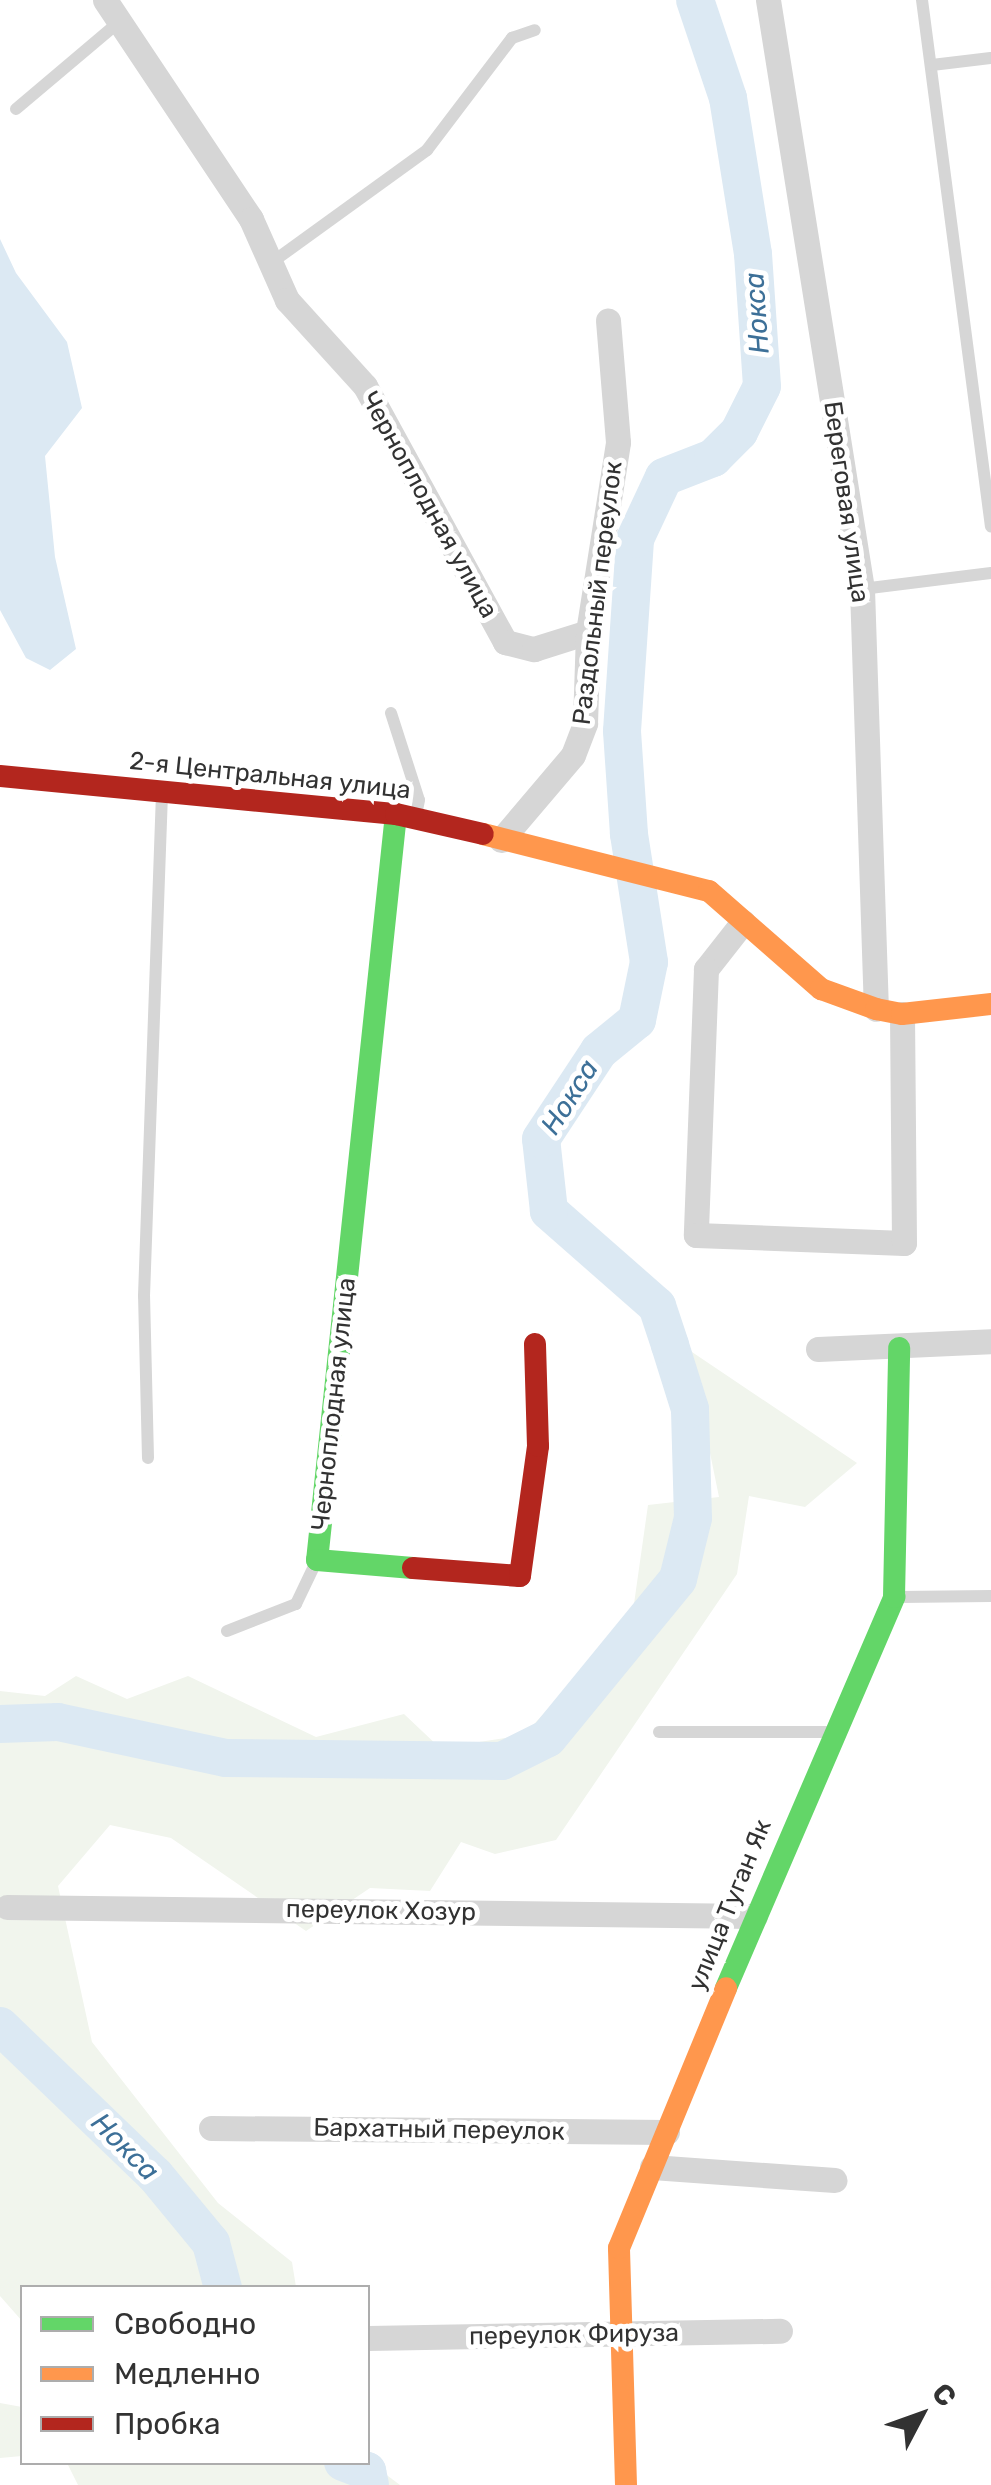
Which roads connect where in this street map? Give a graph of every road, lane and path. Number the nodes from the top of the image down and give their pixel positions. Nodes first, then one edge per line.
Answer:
1 (768, 0) edge
2 (922, 0) edge
3 (112, 11) edge
4 (535, 30) dead end
5 (991, 58) edge
6 (932, 65) junction
7 (16, 110) dead end
8 (270, 263) junction
9 (608, 320) dead end
10 (991, 528) edge
11 (991, 573) edge
12 (862, 589) junction
13 (588, 632) junction
14 (391, 713) dead end
15 (0, 776) edge
16 (162, 791) junction
17 (405, 816) junction
18 (501, 840) junction
19 (743, 922) junction
20 (991, 1004) edge
21 (876, 1009) junction
22 (902, 1014) junction
23 (991, 1341) edge
24 (535, 1344) dead end
25 (899, 1348) junction
26 (818, 1350) dead end
27 (148, 1458) dead end
28 (317, 1560) junction
29 (991, 1596) edge
30 (894, 1597) junction
31 (227, 1631) dead end
32 (658, 1732) dead end
33 (831, 1732) junction
34 (7, 1907) dead end
35 (755, 1916) junction
36 (211, 2128) dead end
37 (666, 2132) junction
38 (652, 2167) junction
39 (834, 2180) dead end
40 (780, 2332) dead end
41 (622, 2334) junction
42 (370, 2338) edge
43 (626, 2485) edge

1 - 12 street, Береговая улица
2 - 6 lane
3 - 7 lane
3 - 8 street, Черноплодная улица
4 - 8 lane
5 - 6 lane
6 - 10 lane
8 - 13 street, Черноплодная улица
9 - 13 street, Раздольный переулок
11 - 12 lane
12 - 21 street, Береговая улица
13 - 18 street, Раздольный переулок
14 - 17 lane
15 - 16 street, 2-я Центральная улица
16 - 17 street, 2-я Центральная улица
16 - 27 lane
17 - 18 street, 2-я Центральная улица
17 - 28 street, Черноплодная улица
18 - 19 street, 2-я Центральная улица
19 - 21 street
19 - 22 street
20 - 22 street
21 - 22 street
23 - 25 street
24 - 28 street, Черноплодная улица
25 - 26 street
25 - 30 street, улица Туган Як
28 - 31 lane
29 - 30 lane
30 - 33 street, улица Туган Як
32 - 33 lane
33 - 35 street, улица Туган Як
34 - 35 street, переулок Хозур
35 - 37 street, улица Туган Як
36 - 37 street, Бархатный переулок
37 - 38 street, улица Туган Як
38 - 39 street
38 - 41 street, улица Туган Як
40 - 41 street, переулок Фируза
41 - 42 street, переулок Фируза
41 - 43 street, улица Туган Як

